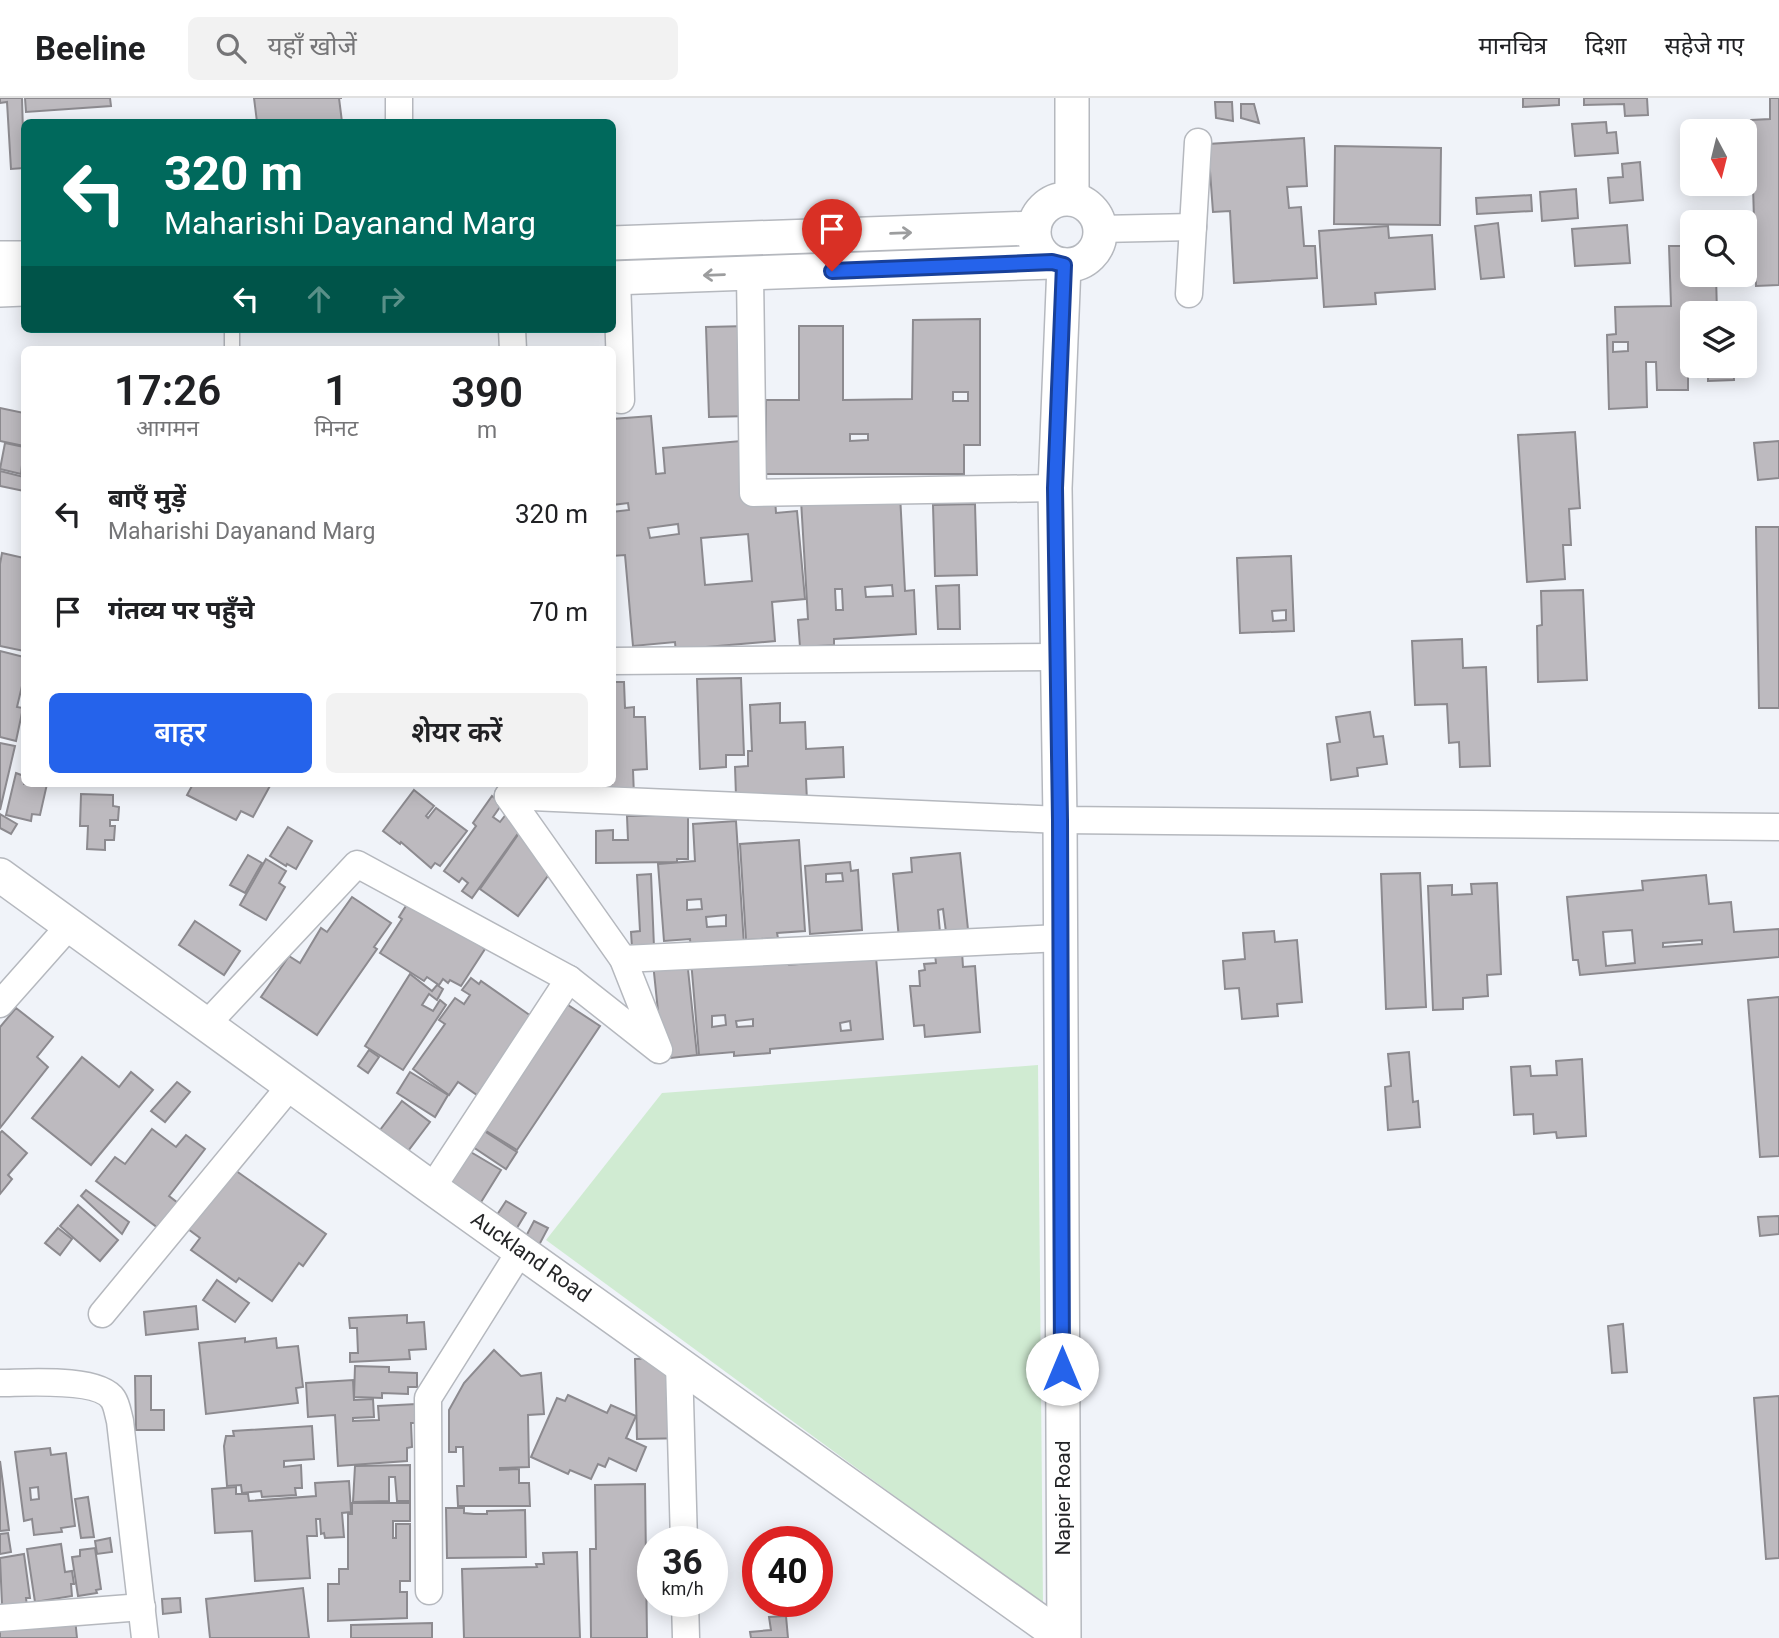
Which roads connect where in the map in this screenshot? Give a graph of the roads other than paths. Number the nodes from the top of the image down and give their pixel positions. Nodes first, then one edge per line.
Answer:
1 (399, 98) edge
2 (1072, 98) edge
3 (399, 119) edge
4 (1198, 142) dead end
5 (1072, 199) junction
6 (1193, 227) junction
7 (1034, 228) junction
8 (1100, 229) junction
9 (616, 243) edge
10 (0, 258) edge
11 (21, 258) edge
12 (1058, 264) junction
13 (750, 274) junction
14 (616, 278) edge
15 (21, 289) edge
16 (0, 290) edge
17 (1189, 294) dead end
18 (616, 298) edge
19 (621, 400) dead end
20 (1055, 488) junction
21 (1057, 657) junction
22 (616, 661) edge
23 (1060, 820) junction
24 (1779, 827) edge
25 (0, 875) edge
26 (70, 925) junction
27 (1060, 938) junction
28 (623, 958) junction
29 (569, 979) junction
30 (0, 1004) edge
31 (208, 1024) junction
32 (291, 1085) junction
33 (432, 1188) junction
34 (522, 1250) junction
35 (102, 1314) dead end
36 (679, 1363) junction
37 (0, 1383) edge
38 (684, 1526) edge
39 (429, 1591) dead end
40 (142, 1606) junction
41 (685, 1617) edge
42 (0, 1618) edge
43 (145, 1638) edge
44 (686, 1638) edge
45 (1063, 1638) edge

1 - 3 street
2 - 5 street
4 - 6 street
5 - 7 street
5 - 8 street
6 - 8 street
6 - 17 street
9 -> 7 street
7 - 12 street
8 - 12 street
10 - 11 street
12 - 13 street
12 - 20 street, Napier Road
13 -> 14 street
13 - 20 street
15 - 16 street
18 - 19 street
20 - 21 street, Napier Road
21 - 22 street
21 - 23 street, Napier Road
23 - 24 street
23 - 27 street, Napier Road
23 - 28 street
25 - 26 street, Auckland Road
26 - 30 street
26 - 31 street, Auckland Road
27 - 28 street
27 - 45 street, Napier Road
28 - 29 street
29 - 31 street
29 - 33 street
31 - 32 street, Auckland Road
32 - 33 street, Auckland Road
32 - 35 street
33 - 34 street, Auckland Road
34 - 36 street, Auckland Road
34 - 39 street
36 - 38 street
36 - 45 street, Auckland Road
37 - 40 street
40 - 42 street
40 - 43 street
41 - 44 street

